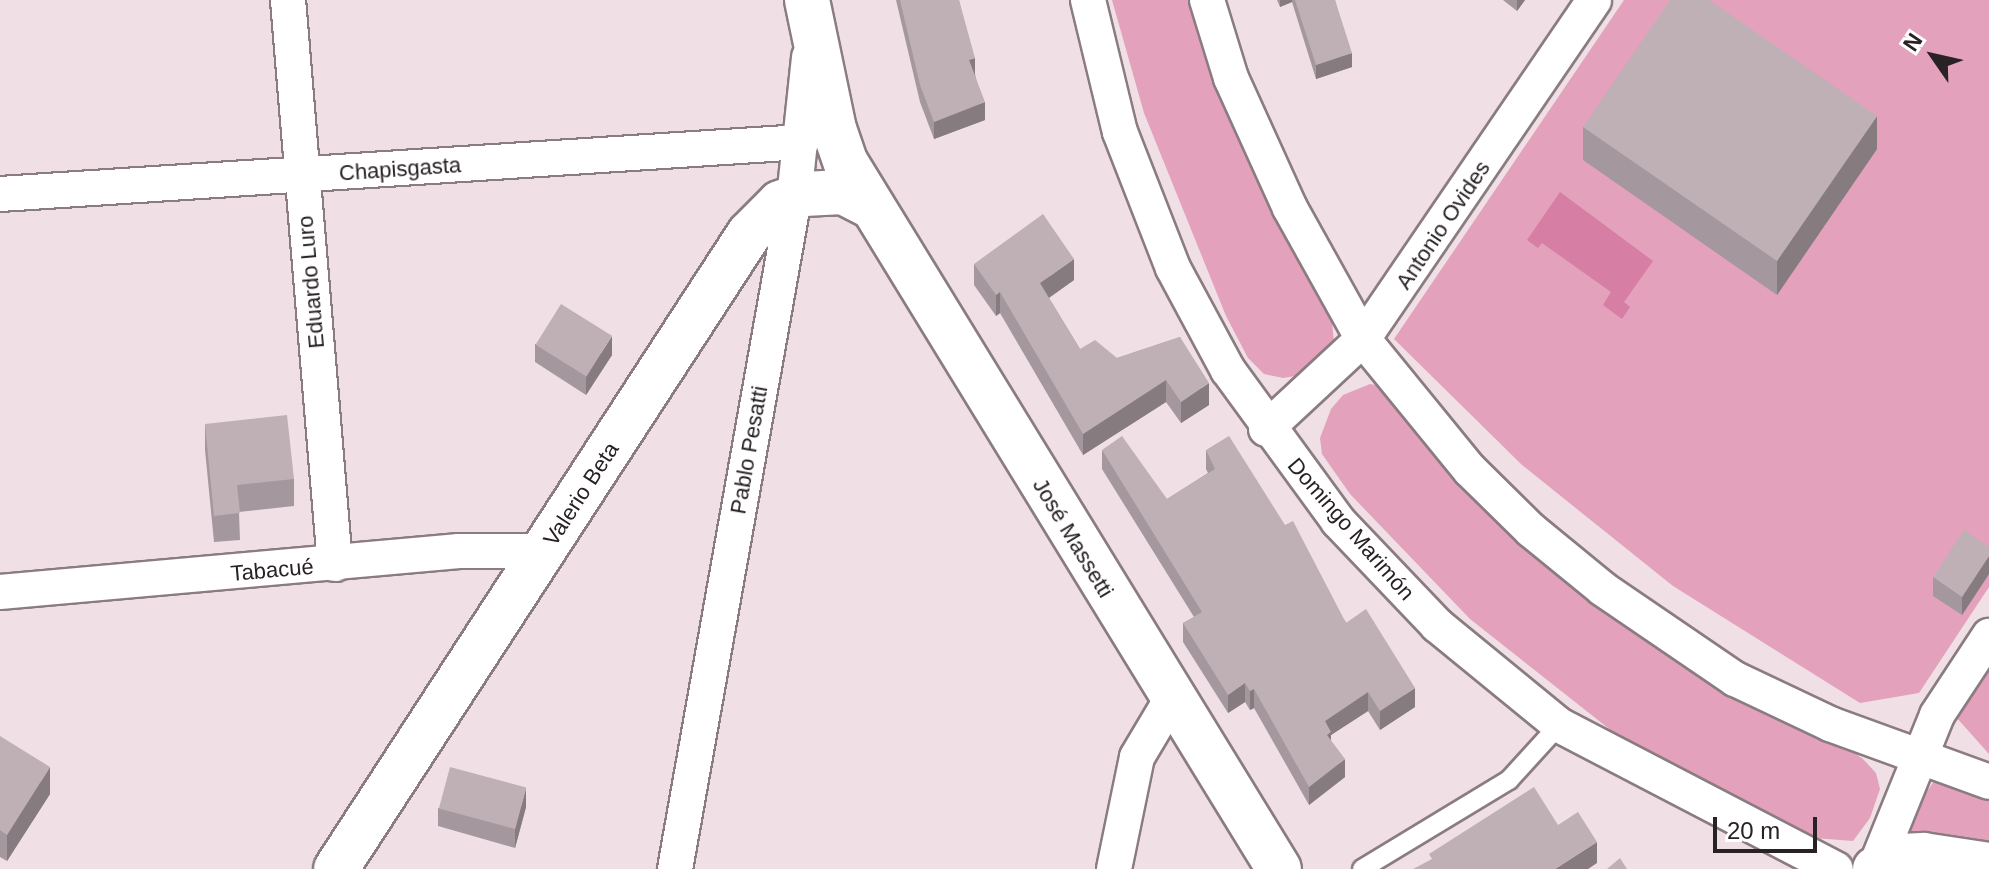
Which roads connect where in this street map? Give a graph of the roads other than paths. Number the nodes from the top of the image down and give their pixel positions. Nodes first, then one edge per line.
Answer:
1 (288, 0) edge
2 (1088, 0) edge
3 (1207, 0) edge
4 (1594, 0) edge
5 (809, 14) edge
6 (801, 142) junction
7 (302, 176) junction
8 (0, 194) edge
9 (794, 198) junction
10 (870, 206) junction
11 (1363, 339) junction
12 (1266, 429) junction
13 (544, 551) junction
14 (335, 564) junction
15 (0, 592) edge
16 (1989, 636) edge
17 (1171, 700) junction
18 (1559, 725) junction
19 (1920, 757) junction
20 (1989, 782) edge
21 (1989, 865) edge
22 (336, 869) edge
23 (675, 869) edge
24 (1114, 869) edge
25 (1279, 869) edge
26 (1362, 869) edge
27 (1862, 869) edge

1 - 7 street, Eduardo Luro
2 - 12 street, Domingo Marimón
3 - 11 street
4 - 11 street, Antonio Ovides
5 - 6 street, Pablo Pesatti
5 - 10 main road, Pablo Pesatti
6 - 7 street, Chapisgasta
6 - 9 street, Pablo Pesatti
7 - 8 street, Chapisgasta
7 - 14 street, Eduardo Luro
9 - 10 main road, Valerio Beta
9 - 13 main road, Valerio Beta
9 - 23 street, Pablo Pesatti
10 - 17 main road, José Massetti
11 - 12 street, Antonio Ovides
11 - 19 street
12 - 18 street, Domingo Marimón
13 - 14 street, Tabacué
13 - 22 main road, Valerio Beta
14 - 15 street, Tabacué
16 - 19 street
17 - 24 street
17 - 25 main road, José Massetti
18 - 26 lane
18 - 27 street, Domingo Marimón
19 - 20 street
19 - 27 street
21 - 27 main road

